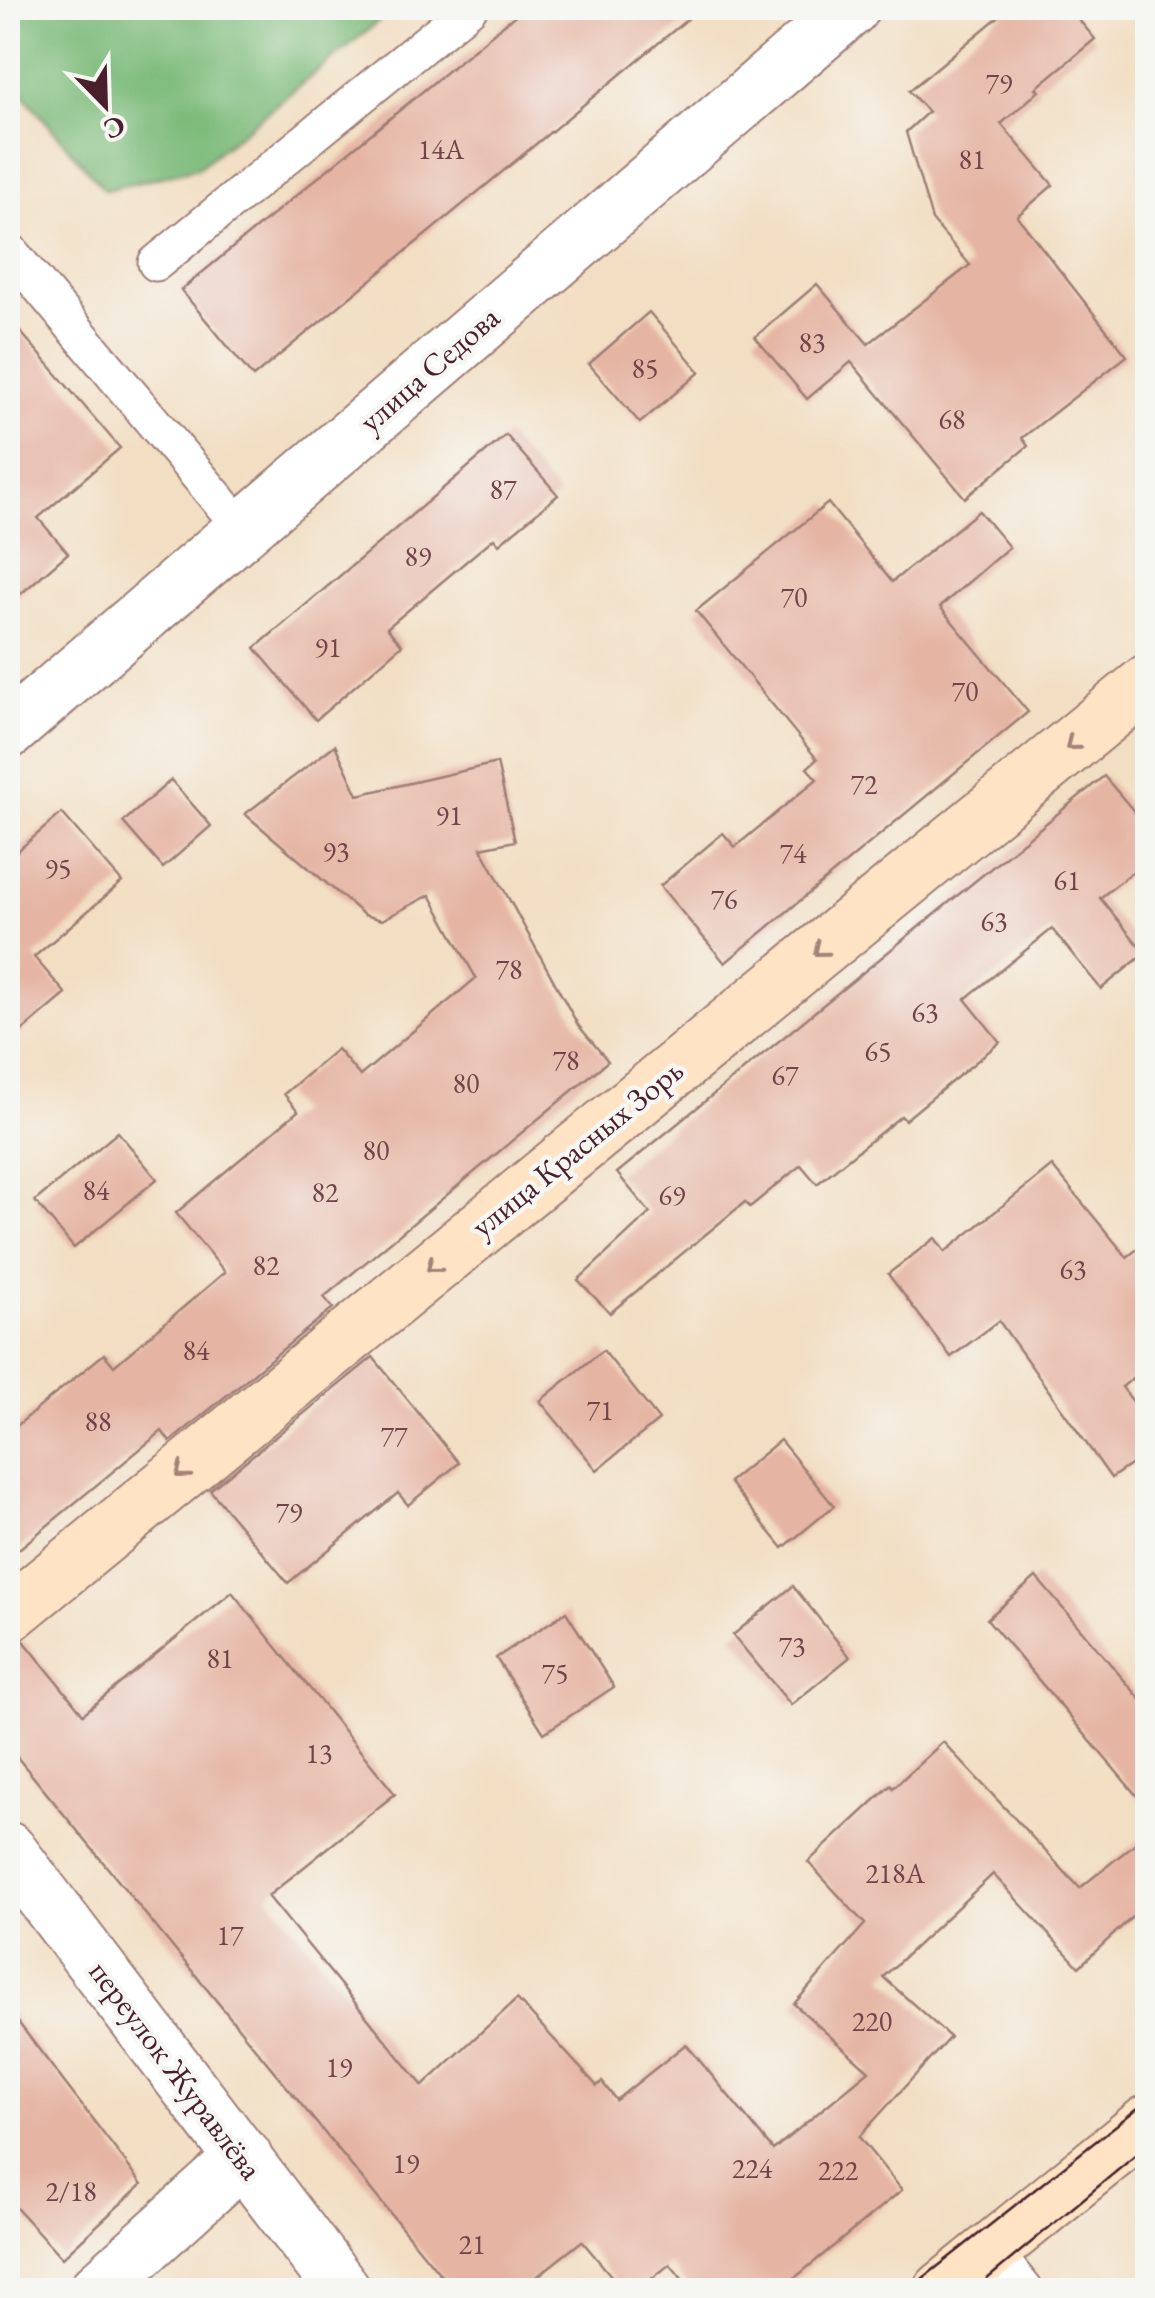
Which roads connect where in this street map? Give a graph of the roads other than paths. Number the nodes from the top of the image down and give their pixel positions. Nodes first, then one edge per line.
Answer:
1 (469, 8) edge
2 (827, 15) edge
3 (8, 250) edge
4 (156, 263) dead end
5 (243, 529) junction
6 (1148, 682) edge
7 (8, 731) edge
8 (8, 1615) edge
9 (8, 1850) edge
10 (1148, 2123) edge
11 (244, 2157) junction
12 (1008, 2270) edge
13 (98, 2290) edge
14 (343, 2290) edge
15 (942, 2290) edge

1 - 4 lane
2 - 5 street, улица Седова
3 - 5 lane
5 - 7 street, улица Седова
6 -> 8 street, улица Красных Зорь
9 - 11 street, переулок Журавлёва
10 - 12 street
11 - 13 street
11 - 14 street, переулок Журавлёва
12 - 15 street

